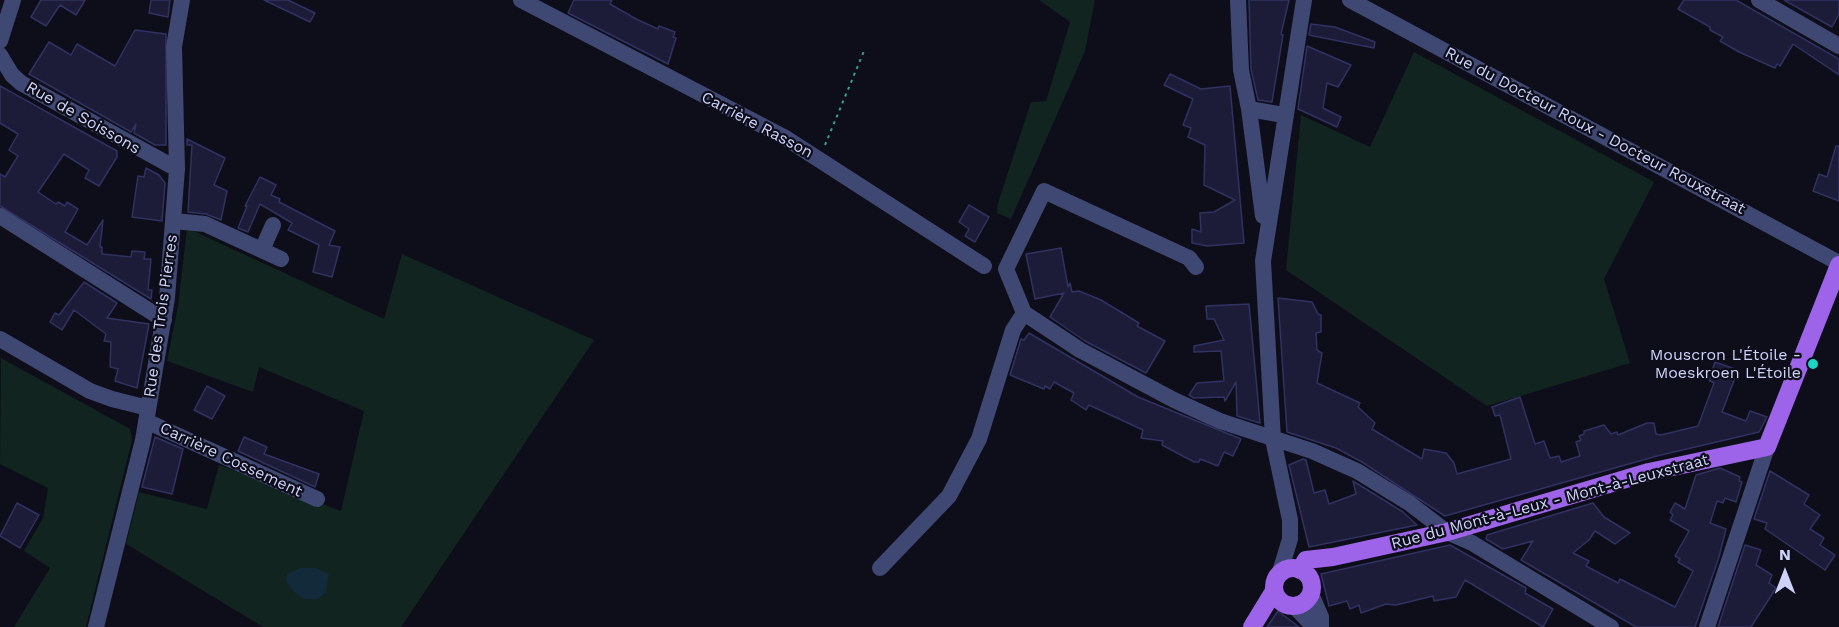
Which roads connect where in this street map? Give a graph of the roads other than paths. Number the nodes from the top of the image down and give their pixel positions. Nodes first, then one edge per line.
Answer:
1 (13, 0) edge
2 (182, 0) edge
3 (1238, 0) edge
4 (1304, 0) edge
5 (1350, 0) edge
6 (1759, 0) edge
7 (529, 2) edge
8 (0, 41) edge
9 (1839, 46) edge
10 (1, 62) edge
11 (1249, 109) junction
12 (1284, 115) junction
13 (177, 169) junction
14 (2, 221) edge
15 (174, 221) junction
16 (273, 225) dead end
17 (1266, 231) junction
18 (262, 250) junction
19 (281, 259) dead end
20 (1839, 264) edge
21 (984, 266) dead end
22 (1196, 267) dead end
23 (1024, 314) junction
24 (164, 320) junction
25 (0, 339) edge
26 (147, 414) junction
27 (1273, 439) junction
28 (1767, 447) junction
29 (317, 499) dead end
30 (1447, 532) junction
31 (1290, 539) junction
32 (880, 567) dead end
33 (1302, 571) junction
34 (1283, 594) junction
35 (1311, 594) junction
36 (96, 627) edge
37 (1252, 627) edge
38 (1314, 627) edge
39 (1321, 627) edge
40 (1611, 627) edge
41 (1707, 627) edge

1 - 8 street
2 - 13 street, Rue des Trois Pierres
3 - 11 street
4 - 12 street
5 - 20 street, Rue du Docteur Roux - Docteur Rouxstraat
6 - 9 street
7 - 21 street, Carrière Rasson
10 - 13 street, Rue de Soissons
11 - 12 street
11 - 17 street
12 - 17 street
13 - 15 street, Rue des Trois Pierres
14 - 24 street
15 - 18 street
15 - 24 street, Rue des Trois Pierres
16 - 18 street
17 - 27 street
18 - 19 street
20 - 28 main road
22 - 23 street
23 - 27 street
23 - 32 street
24 - 26 street, Rue des Trois Pierres
25 - 26 street, Carrière Cossement
26 - 29 street, Carrière Cossement
26 - 36 street, Rue des Trois Pierres
27 - 30 street
27 - 31 street
28 - 30 main road, Rue du Mont-à-Leux - Mont-à-Leuxstraat
28 - 41 street
30 - 33 main road, Rue du Mont-à-Leux - Mont-à-Leuxstraat
30 - 40 street
31 - 33 street
31 - 34 street
33 - 34 main road, Rue du Mont-à-Leux - Mont-à-Leuxstraat
33 - 35 main road
34 - 35 main road
34 - 37 main road
34 - 38 street
35 - 39 street

